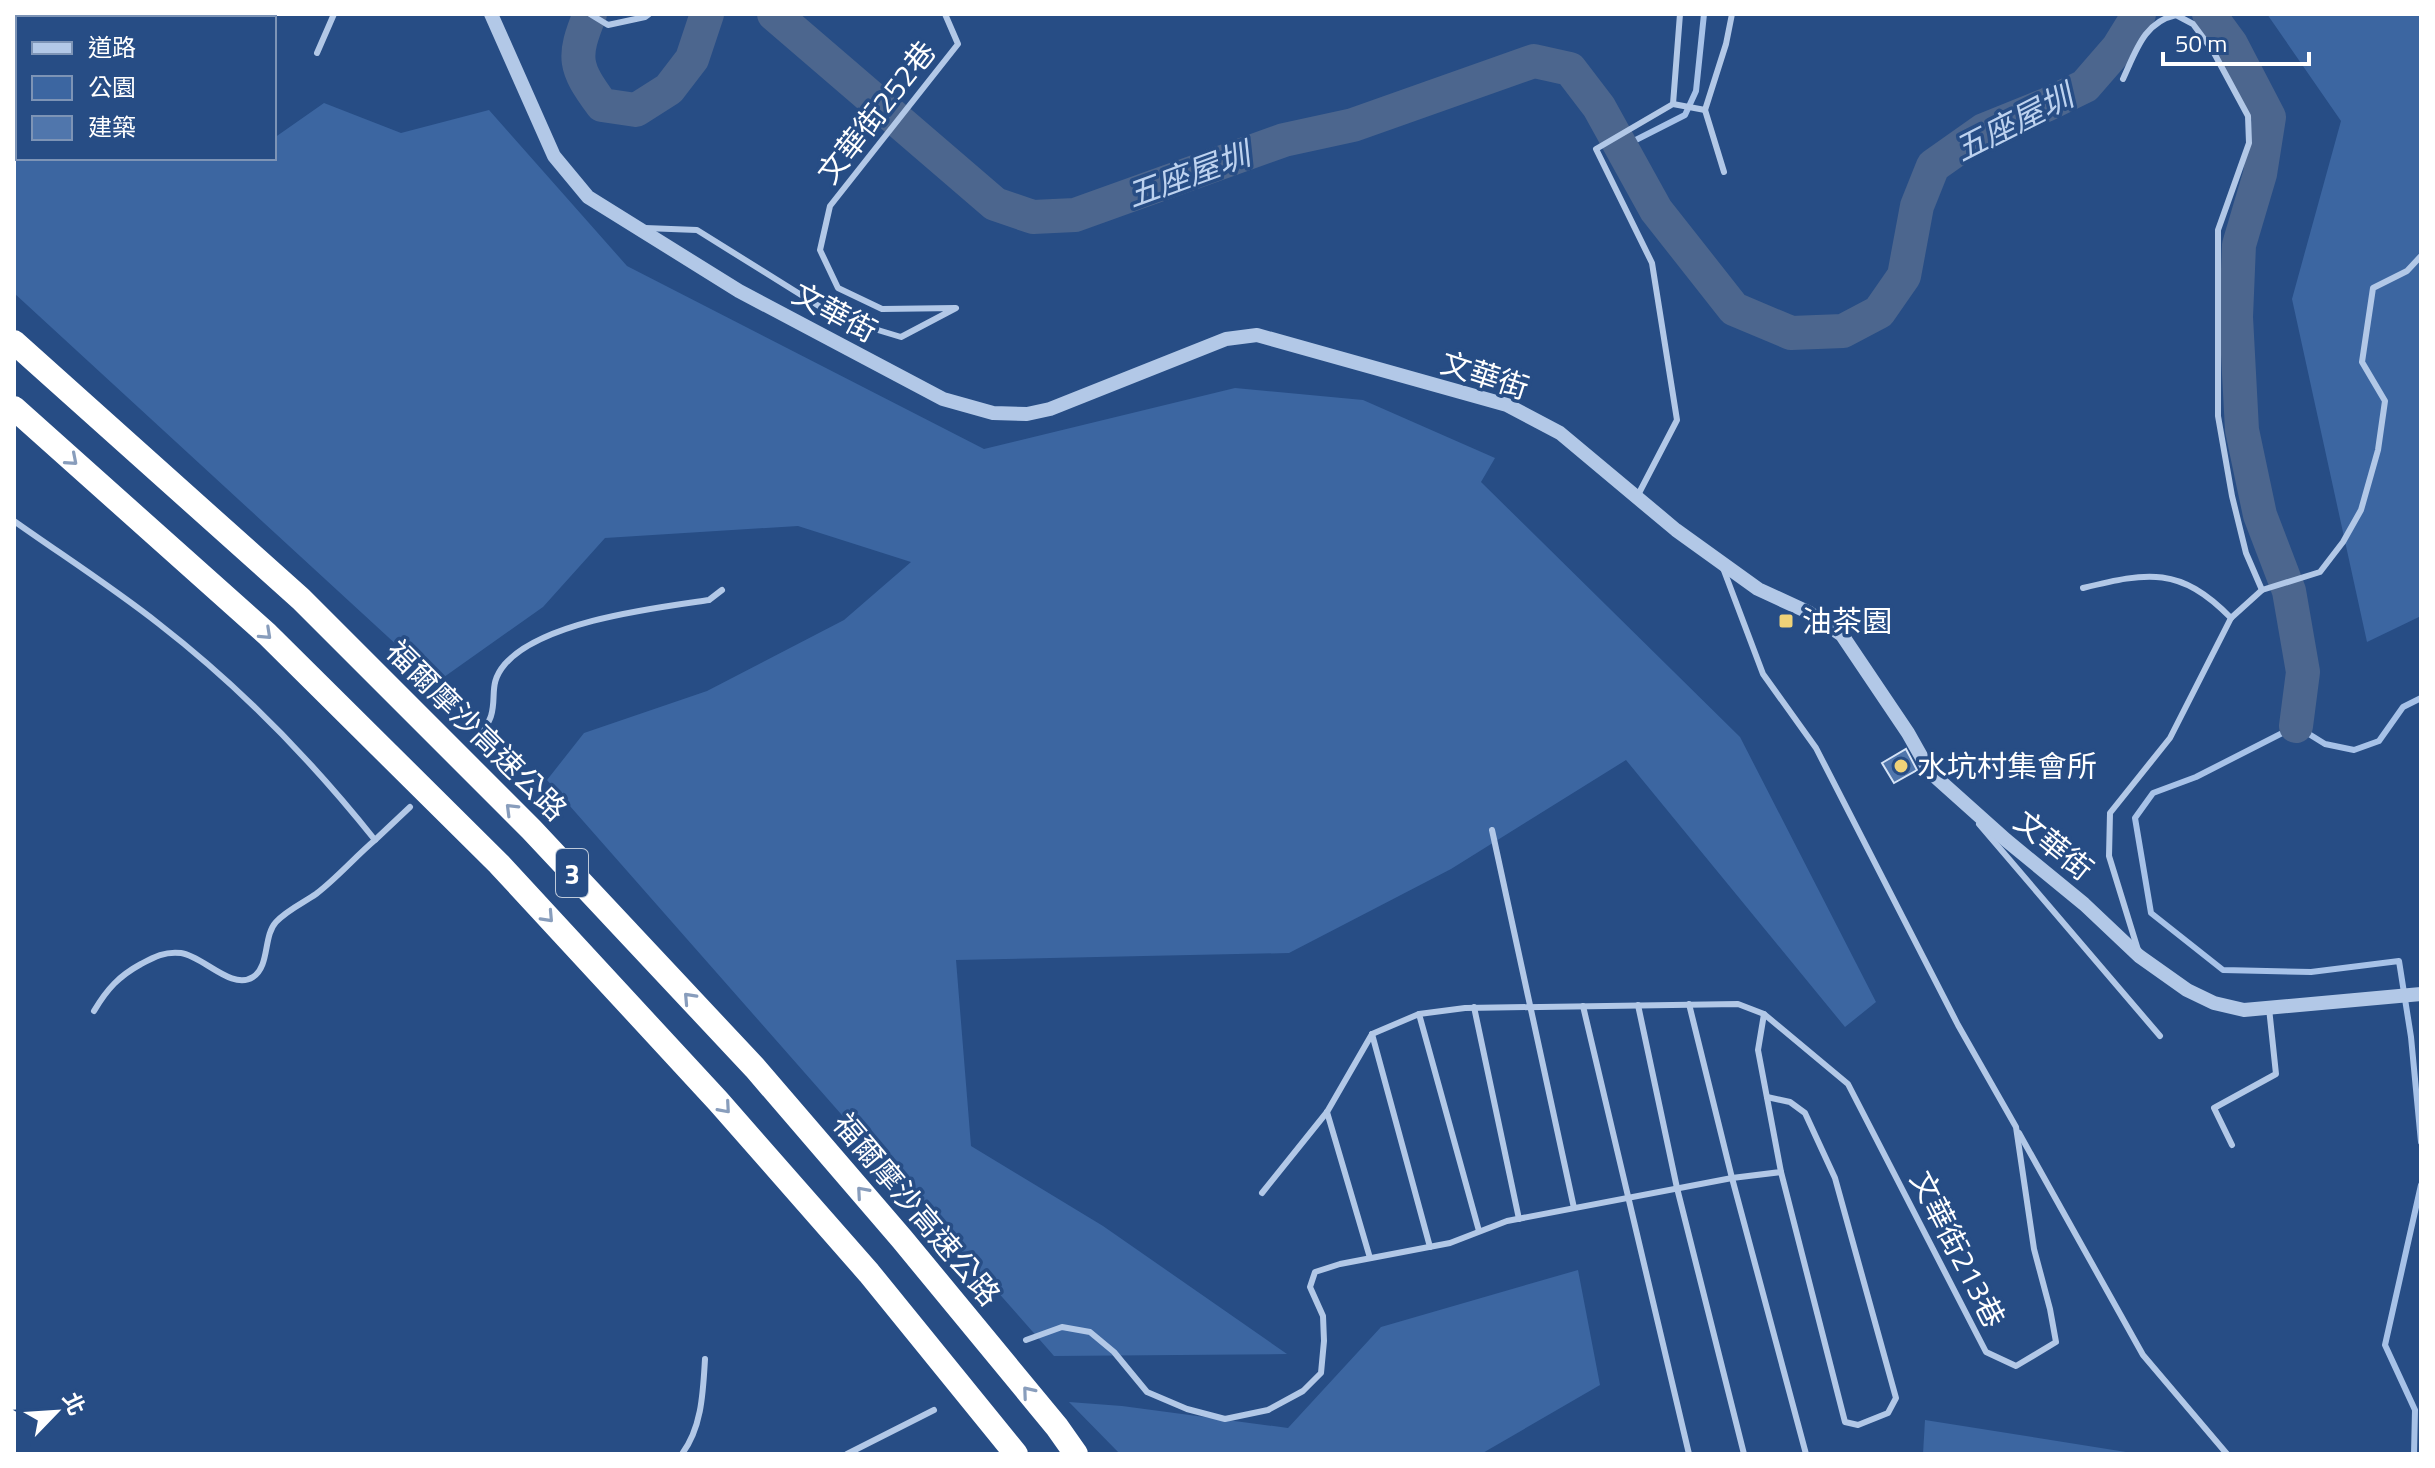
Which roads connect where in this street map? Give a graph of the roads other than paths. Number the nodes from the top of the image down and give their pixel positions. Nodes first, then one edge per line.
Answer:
1 (334, 14) edge
2 (491, 14) edge
3 (590, 14) edge
4 (649, 14) edge
5 (945, 14) edge
6 (1680, 14) edge
7 (1732, 14) edge
8 (317, 53) dead end
9 (2123, 79) dead end
10 (1673, 104) junction
11 (1701, 109) junction
12 (1724, 172) dead end
13 (638, 227) junction
14 (2421, 256) edge
15 (14, 342) edge
16 (14, 408) edge
17 (1636, 498) junction
18 (14, 521) edge
19 (1720, 561) junction
20 (2083, 588) dead end
21 (722, 590) dead end
22 (2262, 590) junction
23 (2231, 618) junction
24 (483, 733) dead end
25 (1956, 797) junction
26 (410, 807) dead end
27 (1492, 830) dead end
28 (375, 840) junction
29 (2139, 956) junction
30 (2419, 994) edge
31 (1689, 1004) junction
32 (1638, 1005) junction
33 (1583, 1006) junction
34 (1474, 1007) junction
35 (1530, 1007) junction
36 (2269, 1008) junction
37 (94, 1011) dead end
38 (1419, 1014) junction
39 (1764, 1014) junction
40 (1372, 1034) junction
41 (2160, 1036) dead end
42 (1767, 1097) junction
43 (1327, 1112) junction
44 (2016, 1127) junction
45 (2232, 1145) dead end
46 (1781, 1172) junction
47 (1732, 1178) junction
48 (1677, 1188) junction
49 (1262, 1193) dead end
50 (1629, 1197) junction
51 (1574, 1208) junction
52 (1519, 1219) junction
53 (1479, 1231) junction
54 (1430, 1247) junction
55 (1370, 1258) junction
56 (1026, 1340) dead end
57 (705, 1359) dead end
58 (934, 1410) dead end
59 (682, 1454) edge
60 (847, 1454) edge
61 (1016, 1454) edge
62 (1076, 1454) edge
63 (1689, 1454) edge
64 (1744, 1454) edge
65 (1806, 1454) edge
66 (2227, 1454) edge

1 - 8 lane
2 - 13 street, 文華街
3 - 4 lane
5 - 13 lane, 文華街252巷
6 - 10 lane
7 - 11 lane
9 - 22 lane
10 - 11 lane
10 - 17 lane
11 - 12 lane
13 - 17 street, 文華街
14 - 22 lane
62 -> 15 highway, 福爾摩沙高速公路 / 3
16 -> 61 highway, 3
17 - 19 street, 文華街
18 - 28 lane
19 - 25 street, 文華街
19 - 44 lane, 文華街213巷
20 - 23 lane
21 - 24 lane
22 - 23 lane
23 - 29 lane
25 - 29 street, 文華街
25 - 41 lane
26 - 28 lane
27 - 35 lane
28 - 37 lane
29 - 36 street, 文華街
30 - 36 street, 文華街
31 - 32 lane, 文華街213巷
31 - 39 lane, 文華街213巷
31 - 47 lane
32 - 33 lane, 文華街213巷
32 - 48 lane
33 - 35 lane, 文華街213巷
33 - 50 lane
34 - 35 lane, 文華街213巷
34 - 38 lane, 文華街213巷
34 - 52 lane
35 - 51 lane
36 - 45 lane
38 - 40 lane, 文華街213巷
38 - 53 lane
39 - 42 lane
39 - 44 lane, 文華街213巷
40 - 43 lane
40 - 54 lane
42 - 46 lane
42 - 46 lane
43 - 49 lane
43 - 55 lane
44 - 66 lane
46 - 47 lane
47 - 48 lane
47 - 65 lane
48 - 50 lane
48 - 64 lane
50 - 51 lane
50 - 63 lane
51 - 52 lane
52 - 53 lane
53 - 54 lane
54 - 55 lane
55 - 56 lane
57 - 59 lane
58 - 60 lane

